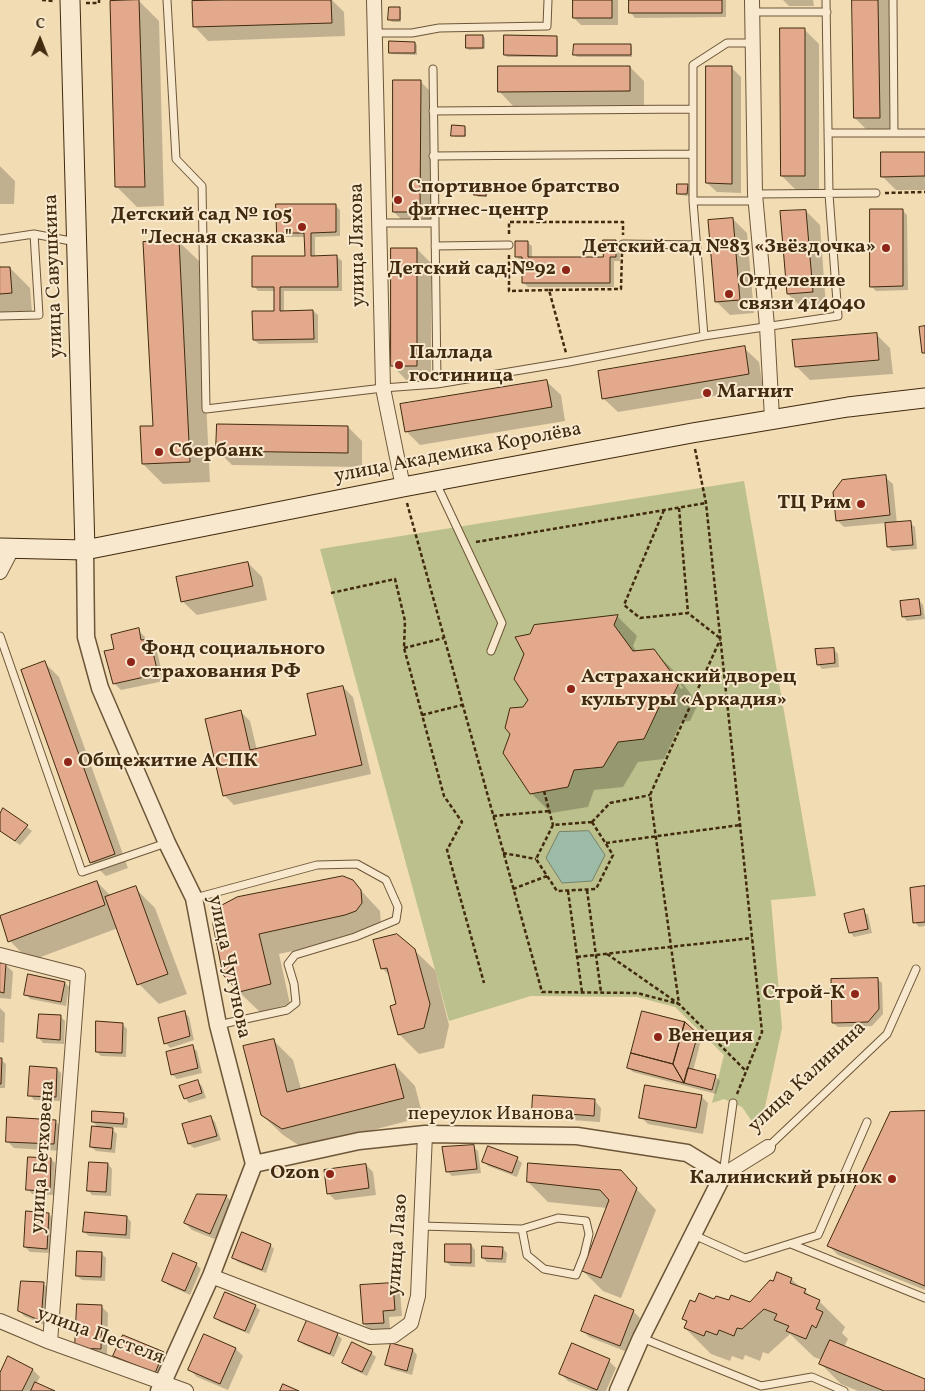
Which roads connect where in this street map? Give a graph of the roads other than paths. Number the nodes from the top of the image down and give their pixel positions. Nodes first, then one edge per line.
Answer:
1 (70, 0) edge
2 (167, 0) edge
3 (374, 0) edge
4 (548, 0) edge
5 (826, 0) edge
6 (893, 0) edge
7 (752, 6) edge
8 (827, 12) junction
9 (376, 33) junction
10 (753, 43) junction
11 (433, 69) dead end
12 (693, 109) junction
13 (433, 111) junction
14 (894, 133) junction
15 (925, 133) edge
16 (828, 134) junction
17 (693, 154) junction
18 (433, 156) junction
19 (876, 193) road end
20 (828, 194) junction
21 (755, 198) junction
22 (693, 200) junction
23 (435, 223) junction
24 (378, 224) junction
25 (34, 234) junction
26 (0, 239) edge
27 (77, 242) junction
28 (623, 244) road end
29 (509, 245) road end
30 (696, 245) junction
31 (435, 246) junction
32 (0, 316) edge
33 (767, 326) junction
34 (704, 336) junction
35 (437, 384) junction
36 (382, 388) junction
37 (925, 398) edge
38 (772, 418) junction
39 (435, 480) junction
40 (403, 487) junction
41 (6, 549) edge
42 (85, 550) junction
43 (0, 572) edge
44 (0, 636) edge
45 (491, 651) dead end
46 (167, 843) junction
47 (194, 898) junction
48 (0, 954) edge
49 (916, 969) dead end
50 (218, 1025) junction
51 (733, 1103) road end
52 (867, 1122) dead end
53 (425, 1134) junction
54 (768, 1147) joint
55 (254, 1164) junction
56 (723, 1174) junction
57 (421, 1226) junction
58 (522, 1229) junction
59 (693, 1235) junction
60 (790, 1243) junction
61 (211, 1276) junction
62 (925, 1298) edge
63 (0, 1321) edge
64 (641, 1338) junction
65 (50, 1342) junction
66 (161, 1386) edge
67 (186, 1391) edge
68 (618, 1391) edge
69 (844, 1391) edge

1 - 27 main road, улица Савушкина
2 - 36 lane
3 - 9 street, улица Ляхова
4 - 9 lane
5 - 8 lane
6 - 14 lane
7 - 8 lane
7 - 10 street
8 - 16 lane
9 - 24 street, улица Ляхова
10 - 12 lane
10 - 21 street
11 - 13 lane
12 - 13 lane
12 - 17 lane
13 - 18 lane
14 - 15 lane
14 - 16 lane
16 - 20 lane
17 - 18 lane
17 - 22 lane
18 - 23 lane
19 - 20 lane
20 - 21 lane
20 - 33 lane
21 - 22 lane
21 - 33 street
22 - 30 lane
23 - 24 lane
23 - 31 lane
24 - 36 street, улица Ляхова
25 - 26 lane
25 - 27 lane
25 - 32 lane
27 - 42 main road, улица Савушкина
28 - 30 lane
29 - 31 lane
30 - 34 lane
31 - 35 lane
33 - 34 lane
33 - 38 street
34 - 35 lane
35 - 36 lane
36 - 40 street, улица Ляхова
37 - 38 main road, улица Академика Королёва
38 - 39 main road, улица Академика Королёва
39 - 40 main road, улица Академика Королёва
39 - 45 lane
40 - 42 main road, улица Академика Королёва
41 - 42 main road, улица Академика Королёва
41 - 43 street
42 - 46 street, улица Чугунова
44 - 46 lane
46 - 47 street, улица Чугунова
47 - 50 street, улица Чугунова
47 - 50 lane
48 - 65 street, улица Бетховена
49 - 54 lane, улица Калинина
50 - 55 street, улица Чугунова
51 - 56 lane
52 - 60 lane
53 - 55 street, переулок Иванова
53 - 56 street, переулок Иванова
53 - 57 street, улица Лазо
54 - 56 street, улица Калинина
55 - 61 street
56 - 59 street
57 - 58 lane
57 - 61 street, улица Лазо
58 - 58 lane
59 - 60 lane
59 - 64 street
60 - 62 lane
61 - 66 street
63 - 65 street, улица Пестеля
64 - 68 street
64 - 69 lane
65 - 66 street, улица Пестеля
66 - 67 street, улица Пестеля

